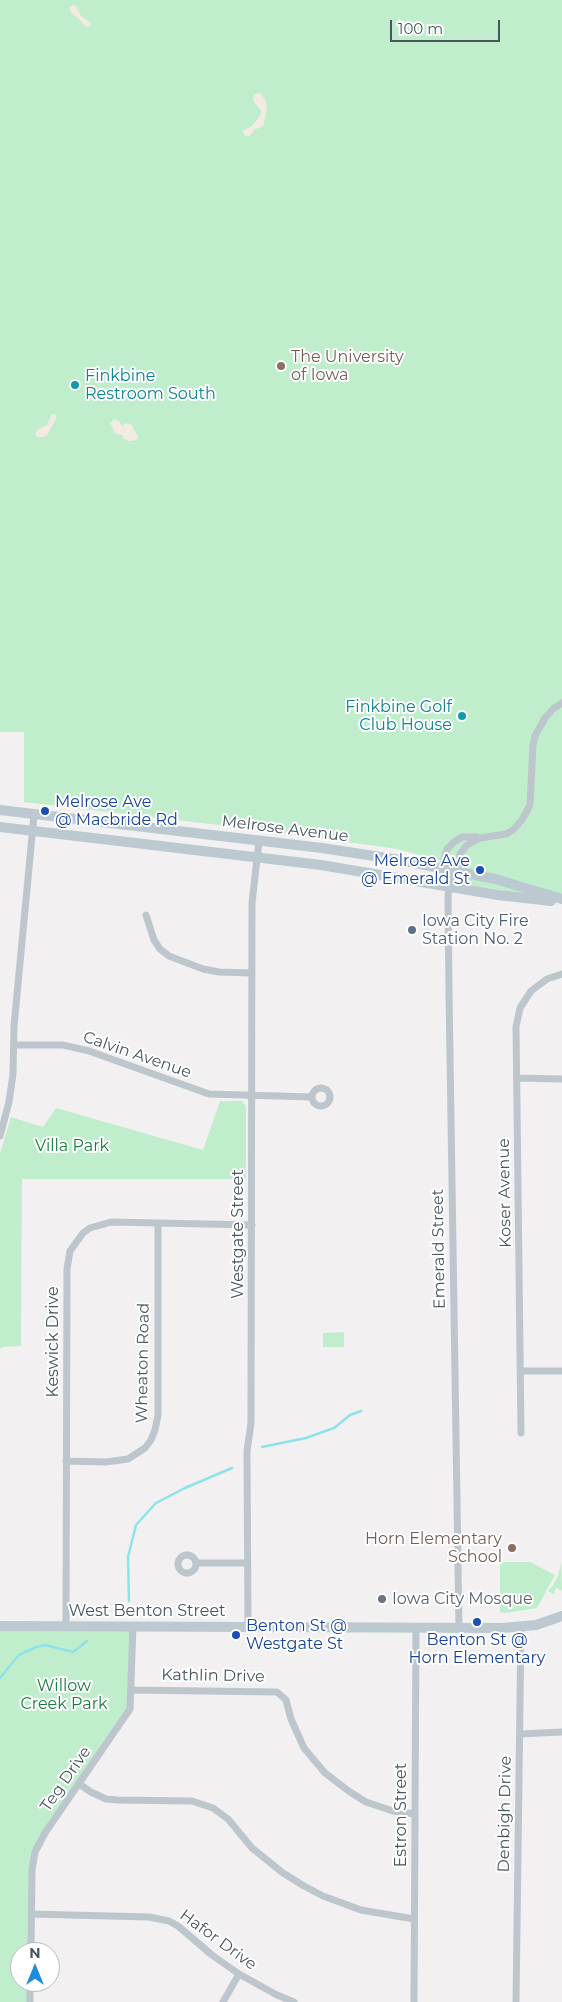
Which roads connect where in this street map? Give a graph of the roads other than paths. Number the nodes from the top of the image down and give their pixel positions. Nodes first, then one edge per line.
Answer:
1 (562, 703) edge
2 (0, 810) edge
3 (34, 815) junction
4 (0, 827) edge
5 (32, 831) junction
6 (480, 838) junction
7 (259, 841) junction
8 (257, 858) junction
9 (450, 869) junction
10 (449, 886) junction
11 (562, 900) edge
12 (146, 915) dead end
13 (252, 973) junction
14 (562, 974) edge
15 (14, 1045) junction
16 (517, 1078) junction
17 (562, 1080) edge
18 (252, 1096) junction
19 (312, 1097) dead end
20 (0, 1136) edge
21 (158, 1223) junction
22 (252, 1225) junction
23 (521, 1371) junction
24 (562, 1371) edge
25 (521, 1434) dead end
26 (66, 1462) junction
27 (197, 1563) dead end
28 (247, 1563) junction
29 (562, 1616) edge
30 (0, 1626) edge
31 (66, 1626) junction
32 (133, 1626) junction
33 (248, 1627) junction
34 (521, 1627) junction
35 (416, 1628) junction
36 (459, 1628) junction
37 (132, 1690) junction
38 (562, 1732) edge
39 (520, 1734) junction
40 (79, 1784) junction
41 (415, 1814) junction
42 (31, 1914) junction
43 (414, 1919) junction
44 (30, 1942) edge
45 (239, 1974) junction
46 (223, 2002) edge
47 (294, 2002) edge
48 (414, 2002) edge
49 (516, 2002) edge

1 - 6 street
2 - 3 main road, Melrose Avenue
3 - 5 street
3 - 7 main road, Melrose Avenue
4 - 5 main road, Melrose Avenue
5 - 8 main road, Melrose Avenue
5 - 15 street
6 - 9 street
6 - 9 street
7 - 8 street, Westgate Street
7 - 9 main road, Melrose Avenue
8 - 10 main road, Melrose Avenue
8 - 13 street, Westgate Street
9 - 10 street, Emerald Street
9 - 11 main road, Melrose Avenue
10 - 11 main road, Melrose Avenue
10 - 36 street, Emerald Street
12 - 13 street
13 - 18 street, Westgate Street
14 - 16 street, Koser Avenue
15 - 18 street, Calvin Avenue
15 - 20 street
16 - 17 street
16 - 23 street, Koser Avenue
18 - 19 street, Calvin Avenue
18 - 22 street, Westgate Street
21 - 22 street, Keswick Drive
21 - 26 street, Wheaton Road
21 - 26 street, Keswick Drive
22 - 28 street, Westgate Street
23 - 24 street
23 - 25 street, Koser Avenue
26 - 31 street, Keswick Drive
27 - 28 street
28 - 33 street, Westgate Street
29 - 34 main road, West Benton Street
30 - 31 main road, West Benton Street
31 - 32 main road, West Benton Street
32 - 33 main road, West Benton Street
32 - 37 street, Teg Drive
33 - 35 main road, West Benton Street
34 - 36 main road, West Benton Street
34 - 39 street, Denbigh Drive
35 - 36 main road, West Benton Street
35 - 41 street, Estron Street
37 - 40 street, Teg Drive
37 - 41 street, Kathlin Drive
38 - 39 street
39 - 49 street, Denbigh Drive
40 - 42 street, Teg Drive
40 - 43 street
41 - 43 street, Estron Street
42 - 44 street, Teg Drive
42 - 45 street, Hafor Drive
43 - 48 street, Estron Street
45 - 46 street
45 - 47 street, Hafor Drive

